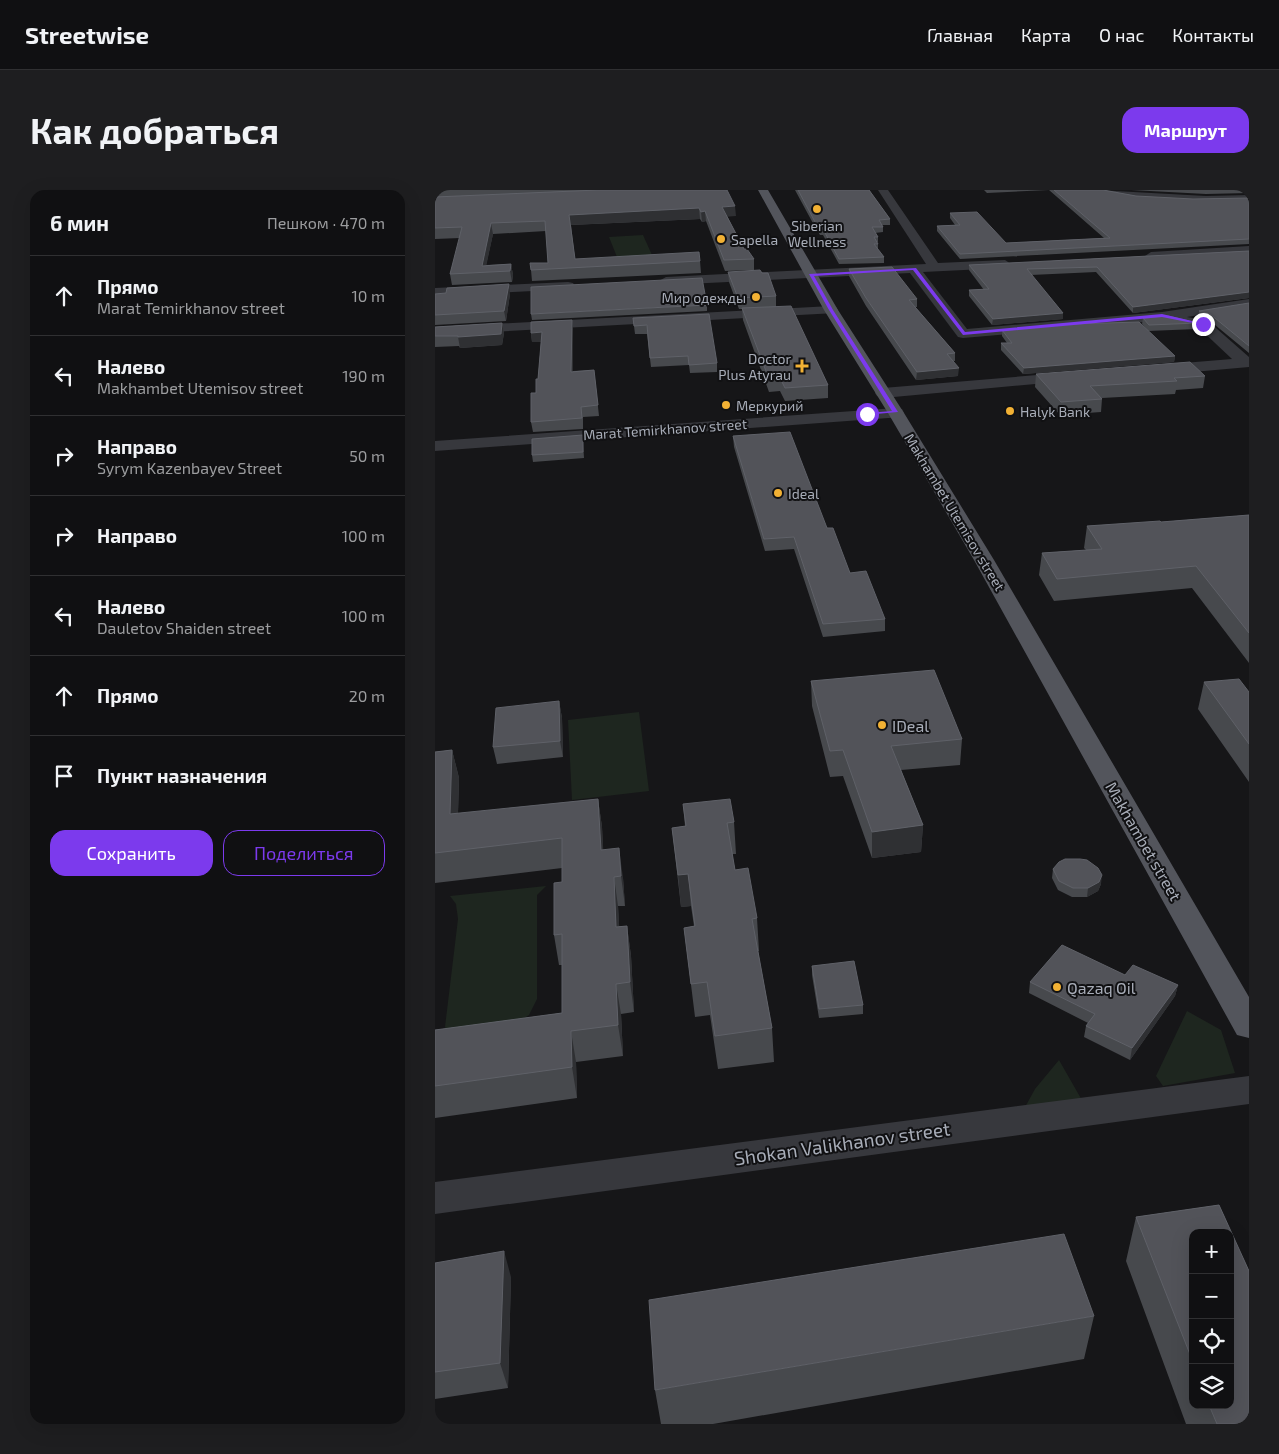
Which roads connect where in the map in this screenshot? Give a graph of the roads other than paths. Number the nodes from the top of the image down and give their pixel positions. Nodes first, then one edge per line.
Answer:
1 (763, 190) edge
2 (883, 190) edge
3 (1103, 190) edge
4 (1249, 198) edge
5 (1249, 250) edge
6 (1141, 256) edge
7 (1014, 263) edge
8 (935, 268) junction
9 (914, 269) junction
10 (811, 274) junction
11 (651, 282) edge
12 (584, 285) edge
13 (435, 292) edge
14 (1249, 303) edge
15 (831, 310) junction
16 (1162, 316) junction
17 (435, 331) edge
18 (1247, 363) edge
19 (1148, 371) edge
20 (1089, 376) edge
21 (883, 393) junction
22 (896, 412) junction
23 (435, 446) edge
24 (1249, 1026) edge
25 (1249, 1090) edge
26 (435, 1198) edge

1 - 10 main road, Makhambet Utemisov street
2 - 8 street
3 - 4 street
5 - 6 street
7 - 8 street
8 - 9 street
9 - 10 street
9 - 16 street
10 - 11 street
10 - 15 main road, Makhambet Utemisov street
12 - 13 street
14 - 16 street
15 - 17 street
15 - 21 main road, Makhambet Utemisov street
16 - 18 street
18 - 19 street
20 - 21 street
21 - 22 main road, Makhambet Utemisov street
22 - 23 street, Marat Temirkhanov street
22 - 24 main road, Makhambet Utemisov street
25 - 26 street, Shokan Valikhanov street

